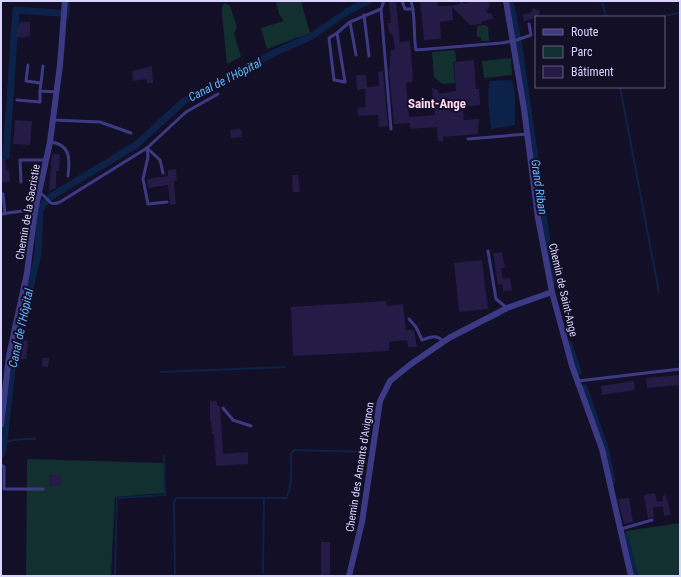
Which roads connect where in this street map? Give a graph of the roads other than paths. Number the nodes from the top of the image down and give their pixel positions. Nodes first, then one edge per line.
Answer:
1 (65, 1) edge
2 (384, 1) edge
3 (402, 1) edge
4 (411, 1) edge
5 (506, 1) edge
6 (381, 9) junction
7 (413, 9) junction
8 (364, 15) junction
9 (350, 22) junction
10 (529, 24) dead end
11 (337, 33) junction
12 (514, 41) junction
13 (356, 55) dead end
14 (369, 56) dead end
15 (28, 65) dead end
16 (43, 66) dead end
17 (41, 83) junction
18 (40, 91) junction
19 (57, 92) junction
20 (218, 94) dead end
21 (17, 100) dead end
22 (53, 120) junction
23 (391, 129) dead end
24 (132, 133) dead end
25 (527, 134) junction
26 (468, 139) dead end
27 (50, 142) junction
28 (147, 148) junction
29 (47, 160) junction
30 (163, 173) dead end
31 (68, 176) dead end
32 (20, 182) dead end
33 (1, 193) edge
34 (40, 193) junction
35 (167, 202) dead end
36 (36, 211) junction
37 (1, 214) edge
38 (5, 214) junction
39 (488, 252) dead end
40 (552, 292) junction
41 (507, 308) junction
42 (409, 320) dead end
43 (443, 341) junction
44 (680, 369) edge
45 (578, 381) junction
46 (223, 408) dead end
47 (1, 425) edge
48 (251, 426) dead end
49 (1, 465) edge
50 (2, 489) edge
51 (43, 489) dead end
52 (652, 520) dead end
53 (621, 529) junction
54 (350, 576) edge
55 (631, 576) edge

1 - 19 street, Chemin de la Sacristie
2 - 6 lane
3 - 7 lane
4 - 7 lane
5 - 12 street, Chemin de Saint-Ange
6 - 8 lane
6 - 23 lane
7 - 12 lane
8 - 9 lane
8 - 14 lane
9 - 11 lane
9 - 13 lane
10 - 12 lane
11 - 11 lane
12 - 25 street, Chemin de Saint-Ange
15 - 17 lane
16 - 17 lane
17 - 18 lane
18 - 19 lane
18 - 21 lane
19 - 22 street, Chemin de la Sacristie
20 - 28 lane
22 - 24 lane
22 - 27 street, Chemin de la Sacristie
25 - 26 lane
25 - 40 street, Chemin de Saint-Ange
27 - 29 street, Chemin de la Sacristie
27 - 31 lane
28 - 30 lane
28 - 34 lane
28 - 35 lane
29 - 32 lane
29 - 34 street, Chemin de la Sacristie
33 - 38 lane
34 - 36 street, Chemin de la Sacristie
36 - 38 lane
36 - 47 street, Chemin de la Sacristie
37 - 38 lane
39 - 41 lane
40 - 41 street, Chemin des Amants d'Avignon
40 - 45 street, Chemin de Saint-Ange
41 - 43 street, Chemin des Amants d'Avignon
42 - 43 lane
43 - 54 street, Chemin des Amants d'Avignon
44 - 45 lane
45 - 53 street, Chemin de Saint-Ange
46 - 48 lane
49 - 50 lane
50 - 51 lane
52 - 53 lane
53 - 55 street, Chemin de Saint-Ange

